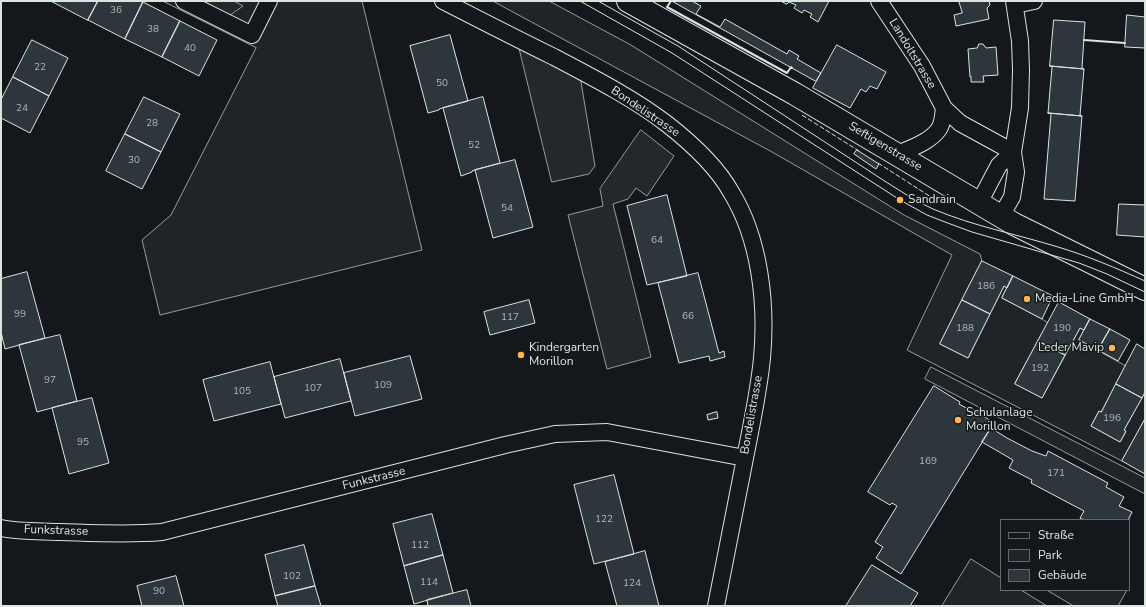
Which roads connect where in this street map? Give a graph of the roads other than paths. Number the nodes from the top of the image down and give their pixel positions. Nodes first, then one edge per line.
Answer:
1 (184, 1) edge
2 (269, 1) edge
3 (443, 1) edge
4 (628, 1) edge
5 (879, 1) edge
6 (1034, 1) edge
7 (1015, 3) edge
8 (944, 108) junction
9 (1013, 152) junction
10 (898, 154) junction
11 (979, 203) junction
12 (1001, 216) junction
13 (1145, 289) edge
14 (745, 458) junction
15 (1, 528) edge
16 (716, 606) edge

1 - 2 street
3 - 14 street, Bondelistrasse
4 - 10 main road, Seftigenstrasse
5 - 8 street, Landoltstrasse
6 - 7 street
7 - 9 street
8 - 9 street, Landoltstrasse
8 - 10 street
9 - 11 street
9 - 12 street
10 - 11 main road, Seftigenstrasse
11 - 12 main road, Seftigenstrasse
12 - 13 main road, Seftigenstrasse
14 - 15 street, Funkstrasse
14 - 16 street, Bondelistrasse

